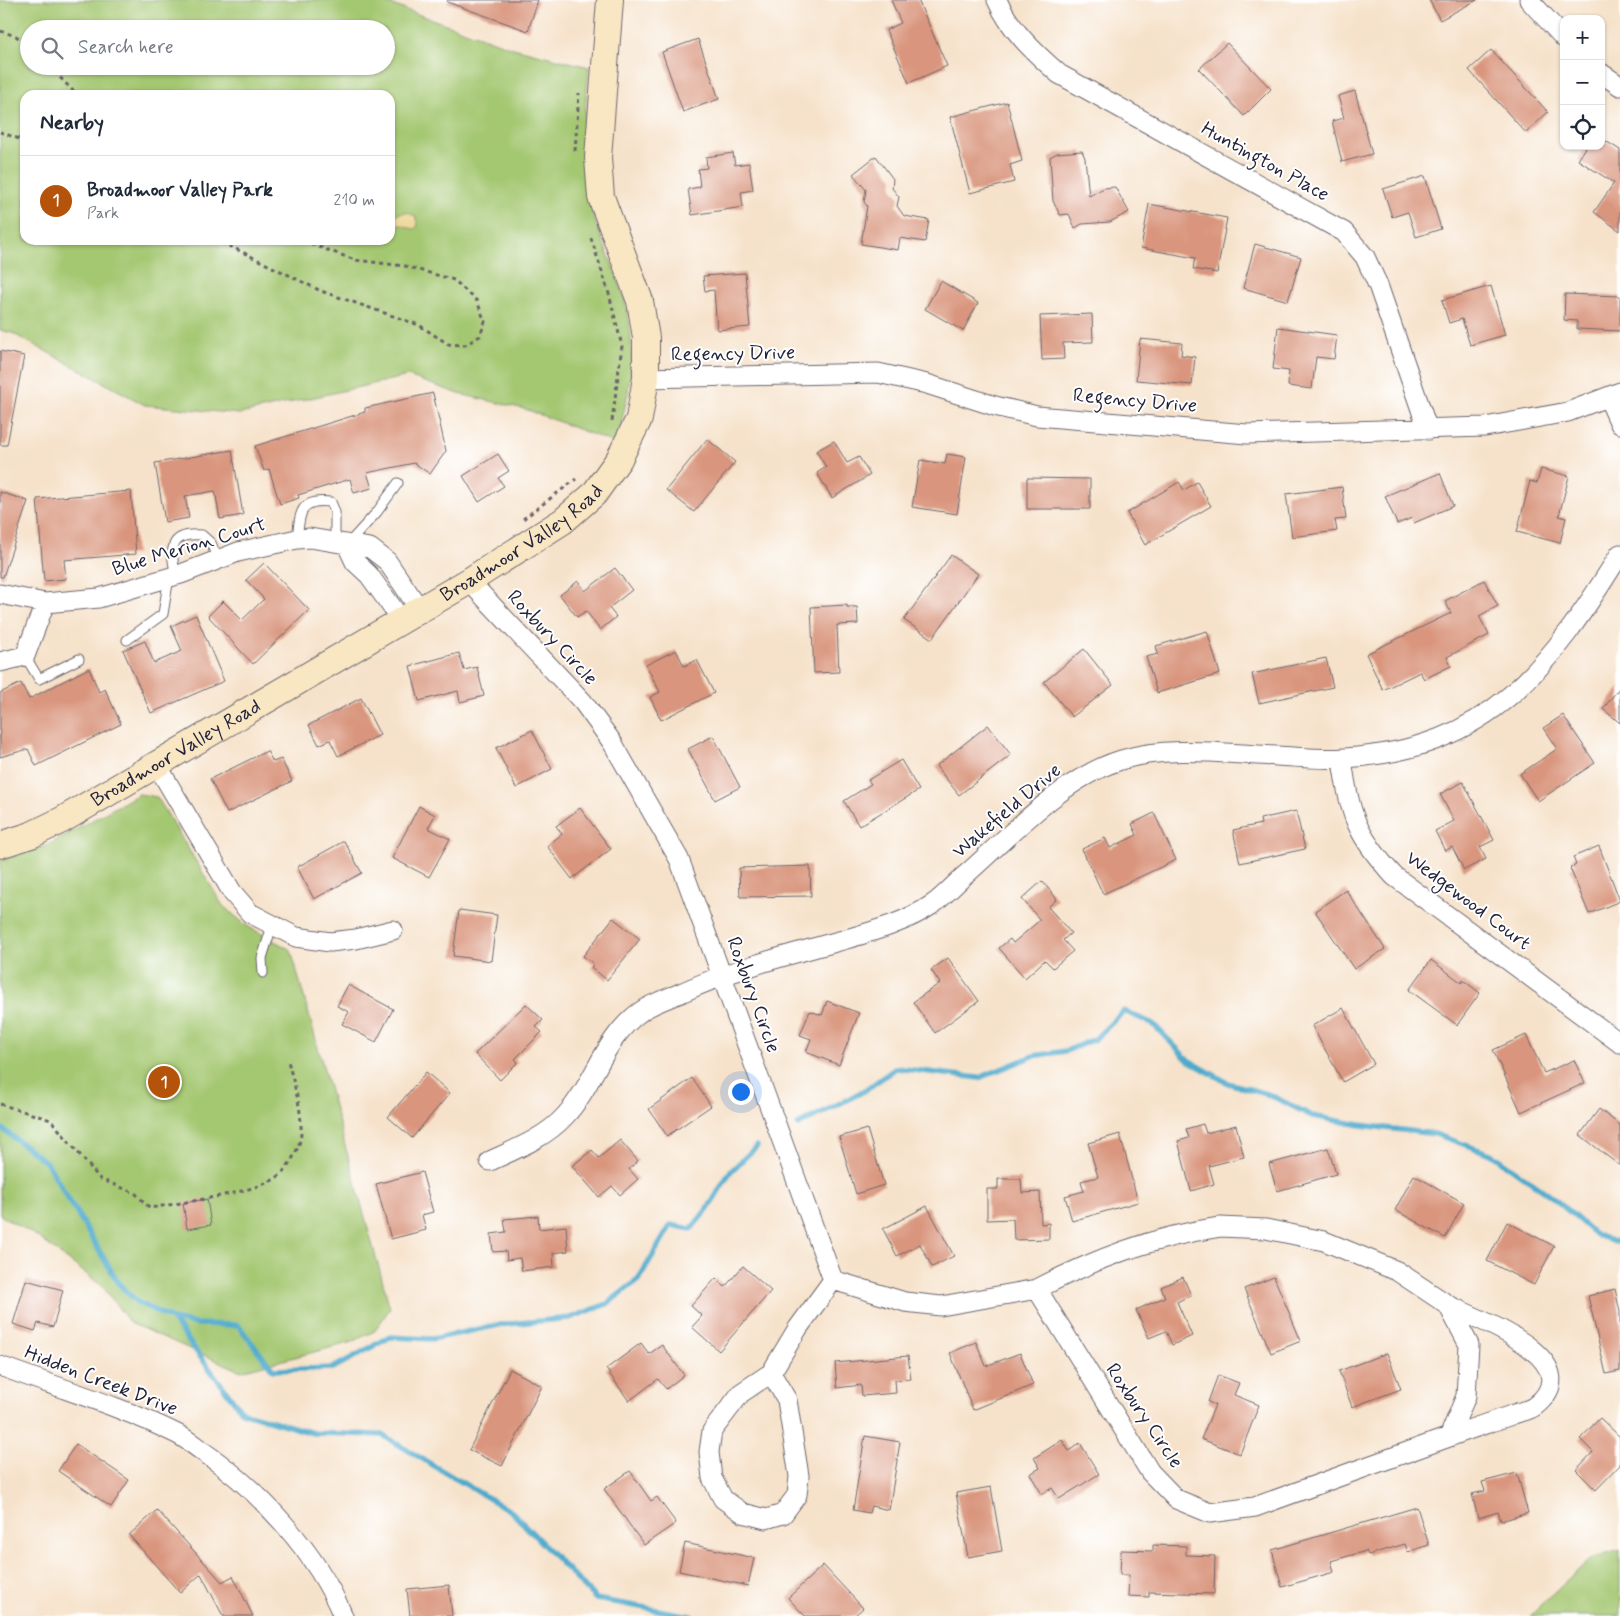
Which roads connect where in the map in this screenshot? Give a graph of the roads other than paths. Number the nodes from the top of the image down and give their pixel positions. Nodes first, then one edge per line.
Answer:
1 (609, 0) edge
2 (997, 0) edge
3 (1529, 0) edge
4 (1560, 34) edge
5 (1605, 76) edge
6 (1620, 86) edge
7 (646, 378) junction
8 (1614, 395) edge
9 (1620, 424) edge
10 (1428, 430) junction
11 (398, 483) dead end
12 (297, 539) junction
13 (341, 544) junction
14 (1620, 554) edge
15 (218, 560) junction
16 (173, 577) junction
17 (469, 582) junction
18 (0, 594) edge
19 (44, 603) junction
20 (411, 615) junction
21 (127, 640) dead end
22 (25, 656) junction
23 (79, 659) dead end
24 (0, 662) edge
25 (1342, 759) junction
26 (157, 765) junction
27 (0, 845) edge
28 (272, 926) junction
29 (394, 930) dead end
30 (263, 973) dead end
31 (722, 974) junction
32 (1620, 1043) edge
33 (490, 1162) dead end
34 (833, 1280) junction
35 (1037, 1288) junction
36 (1448, 1305) junction
37 (0, 1366) edge
38 (771, 1373) junction
39 (1449, 1437) junction
40 (343, 1616) edge

1 - 7 street, Broadmoor Valley Road
2 - 10 street, Huntington Place
3 - 4 street
5 - 6 street
7 - 10 street, Regency Drive
7 - 17 street, Broadmoor Valley Road
8 - 9 street
8 - 10 street, Regency Drive
11 - 13 lane
12 - 13 street, Blue Merion Court
12 - 13 lane
12 - 15 street, Blue Merion Court
13 - 20 street
14 - 25 street, Wakefield Drive
15 - 16 street, Blue Merion Court
15 - 16 lane
16 - 19 street, Blue Merion Court
16 - 21 lane
17 - 20 street, Broadmoor Valley Road
17 - 31 street, Roxbury Circle
18 - 19 street, Blue Merion Court
19 - 22 street
20 - 26 street, Broadmoor Valley Road
22 - 23 lane
22 - 24 street
25 - 31 street, Wakefield Drive
25 - 32 street, Wedgewood Court
26 - 27 street, Broadmoor Valley Road
26 - 28 street
28 - 29 street
28 - 30 lane
31 - 33 street, Wakefield Drive
31 - 34 street, Roxbury Circle
34 - 35 street, Roxbury Circle
34 - 38 street
35 - 36 street, Roxbury Circle
35 - 39 street, Roxbury Circle
36 - 39 street, Roxbury Circle
36 - 39 street, Roxbury Circle
37 - 40 street, Hidden Creek Drive
38 - 38 street

